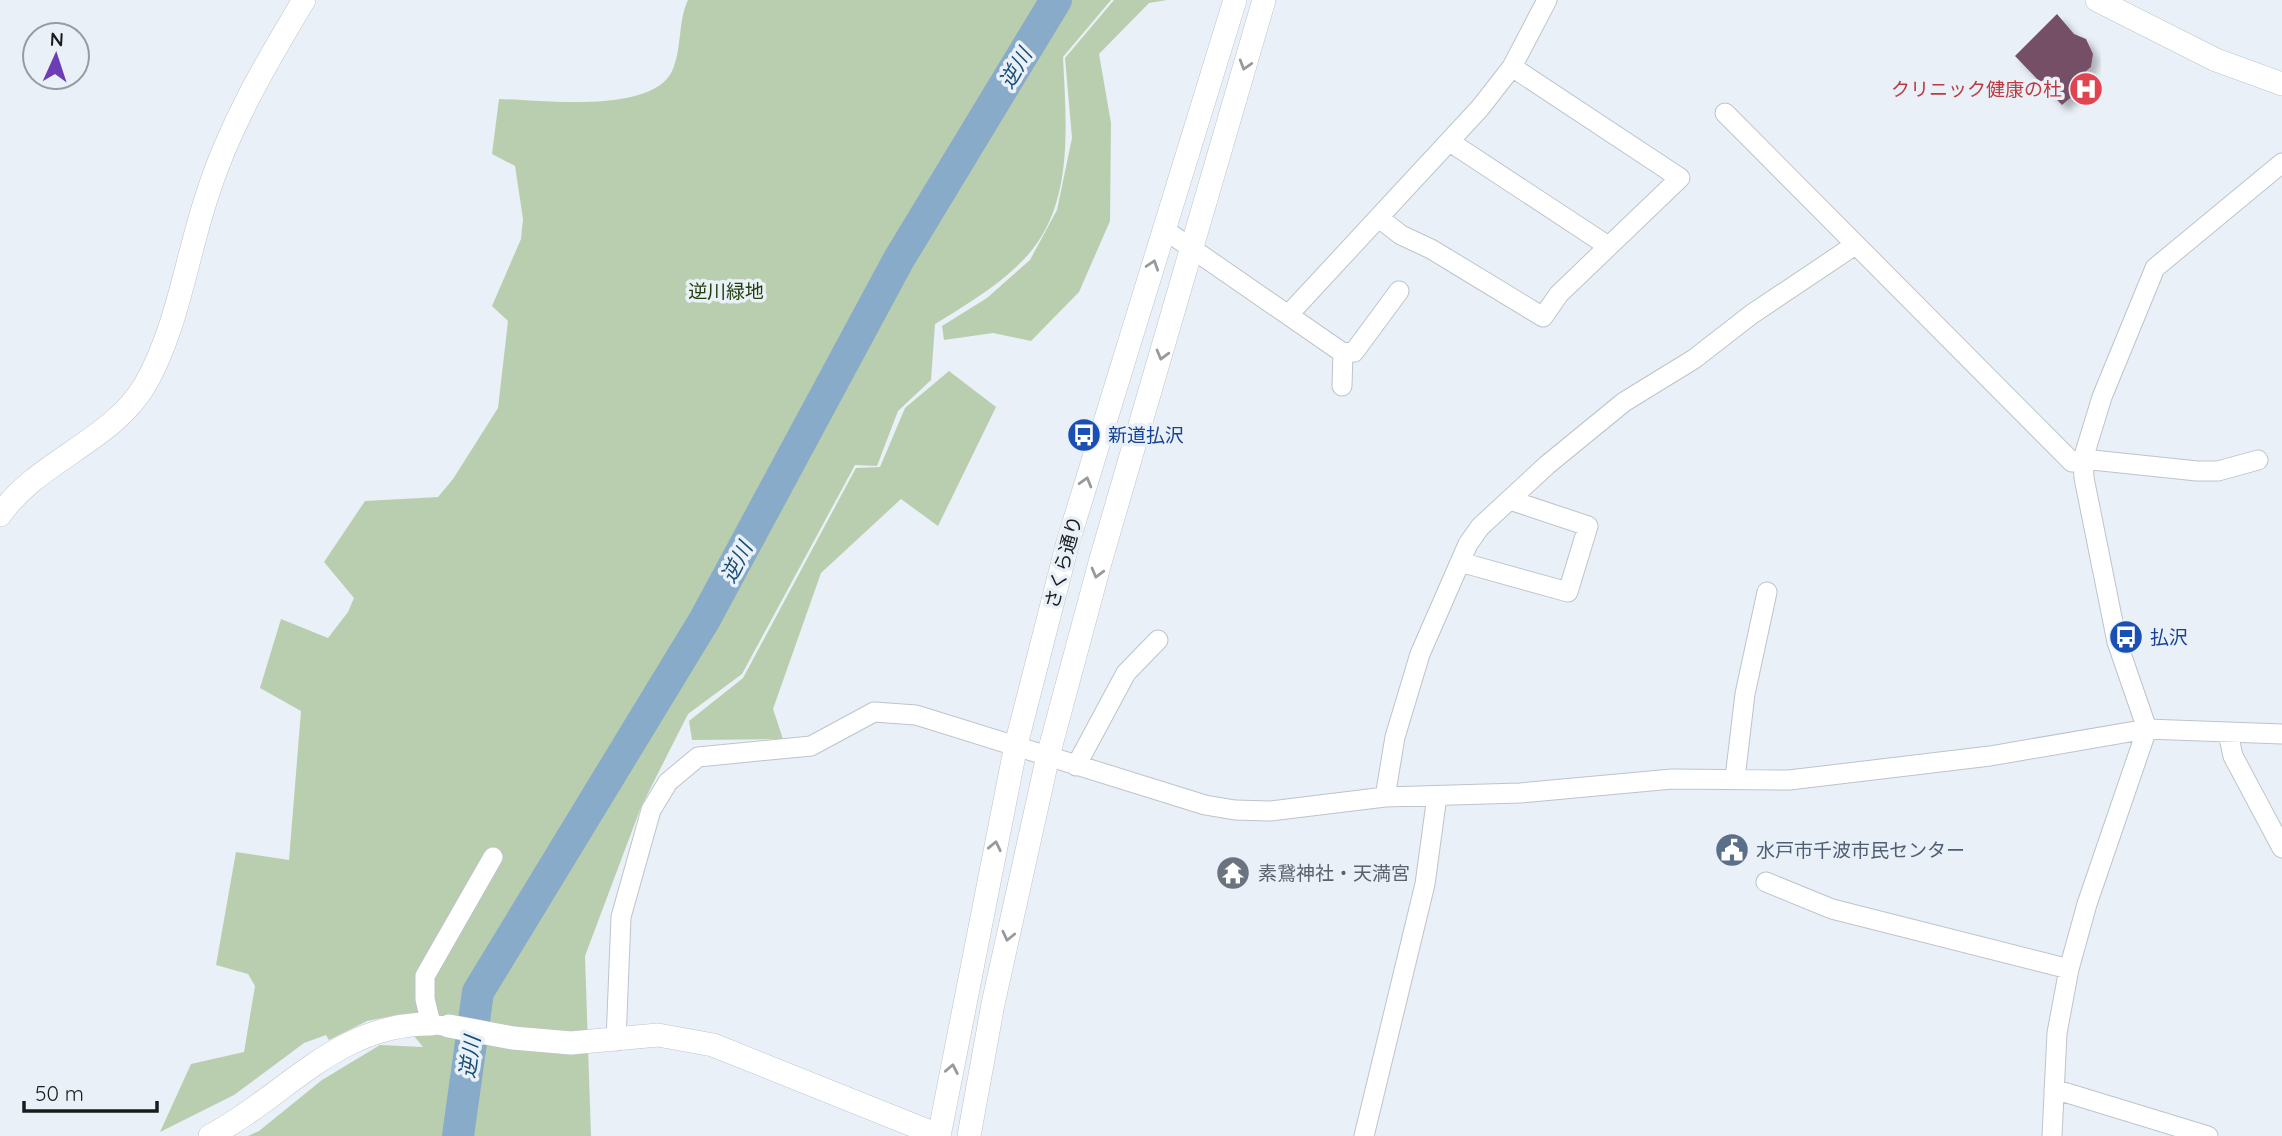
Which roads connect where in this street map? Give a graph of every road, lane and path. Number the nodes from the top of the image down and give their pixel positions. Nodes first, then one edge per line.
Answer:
1 (304, 0) edge
2 (1235, 0) edge
3 (1264, 0) edge
4 (1547, 0) edge
5 (2097, 0) edge
6 (1513, 67) junction
7 (2282, 84) edge
8 (1725, 113) dead end
9 (1450, 142) junction
10 (2282, 163) edge
11 (1379, 218) junction
12 (1165, 230) junction
13 (1855, 245) junction
14 (1191, 246) junction
15 (1608, 246) junction
16 (1399, 291) dead end
17 (1290, 313) junction
18 (1343, 353) junction
19 (1342, 386) dead end
20 (2083, 459) junction
21 (2258, 460) dead end
22 (1510, 500) junction
23 (0, 515) edge
24 (1460, 562) junction
25 (1767, 592) dead end
26 (1158, 640) dead end
27 (2147, 729) junction
28 (2228, 733) junction
29 (2282, 734) edge
30 (1016, 746) junction
31 (1048, 756) junction
32 (1076, 766) junction
33 (1735, 778) junction
34 (1437, 796) junction
35 (1385, 797) junction
36 (2282, 848) edge
37 (493, 857) dead end
38 (1766, 882) dead end
39 (2069, 969) junction
40 (440, 1025) junction
41 (616, 1041) junction
42 (2054, 1089) junction
43 (211, 1136) edge
44 (939, 1136) edge
45 (969, 1136) edge
46 (1364, 1136) edge
47 (2052, 1136) edge
48 (2208, 1136) edge

1 - 23 street
2 - 12 street, さくら通り
3 -> 14 street, さくら通り
4 - 6 street
5 - 7 street
6 - 9 street
6 - 15 street
8 - 13 street
9 - 11 street
9 - 15 street
10 - 20 street
11 - 15 street
11 - 17 street
12 - 14 street
30 -> 12 street, さくら通り
13 - 20 street
13 - 22 street
14 - 17 street
14 -> 31 street, さくら通り
16 - 18 street
17 - 18 street
18 - 19 street
20 - 21 street
20 - 27 street
22 - 24 street
22 - 24 street
24 - 35 street
25 - 33 street
26 - 32 street
27 - 28 street
27 - 33 street
27 - 39 street
28 - 29 street
28 - 36 street
30 - 31 street
30 - 41 street
44 -> 30 street, さくら通り
31 - 32 street
31 -> 45 street, さくら通り
32 - 35 street
33 - 34 street
34 - 35 street
34 - 46 street
37 - 40 street
38 - 39 street
39 - 42 street
40 - 41 street
40 - 43 street
41 - 44 street
42 - 47 street
42 - 48 street

